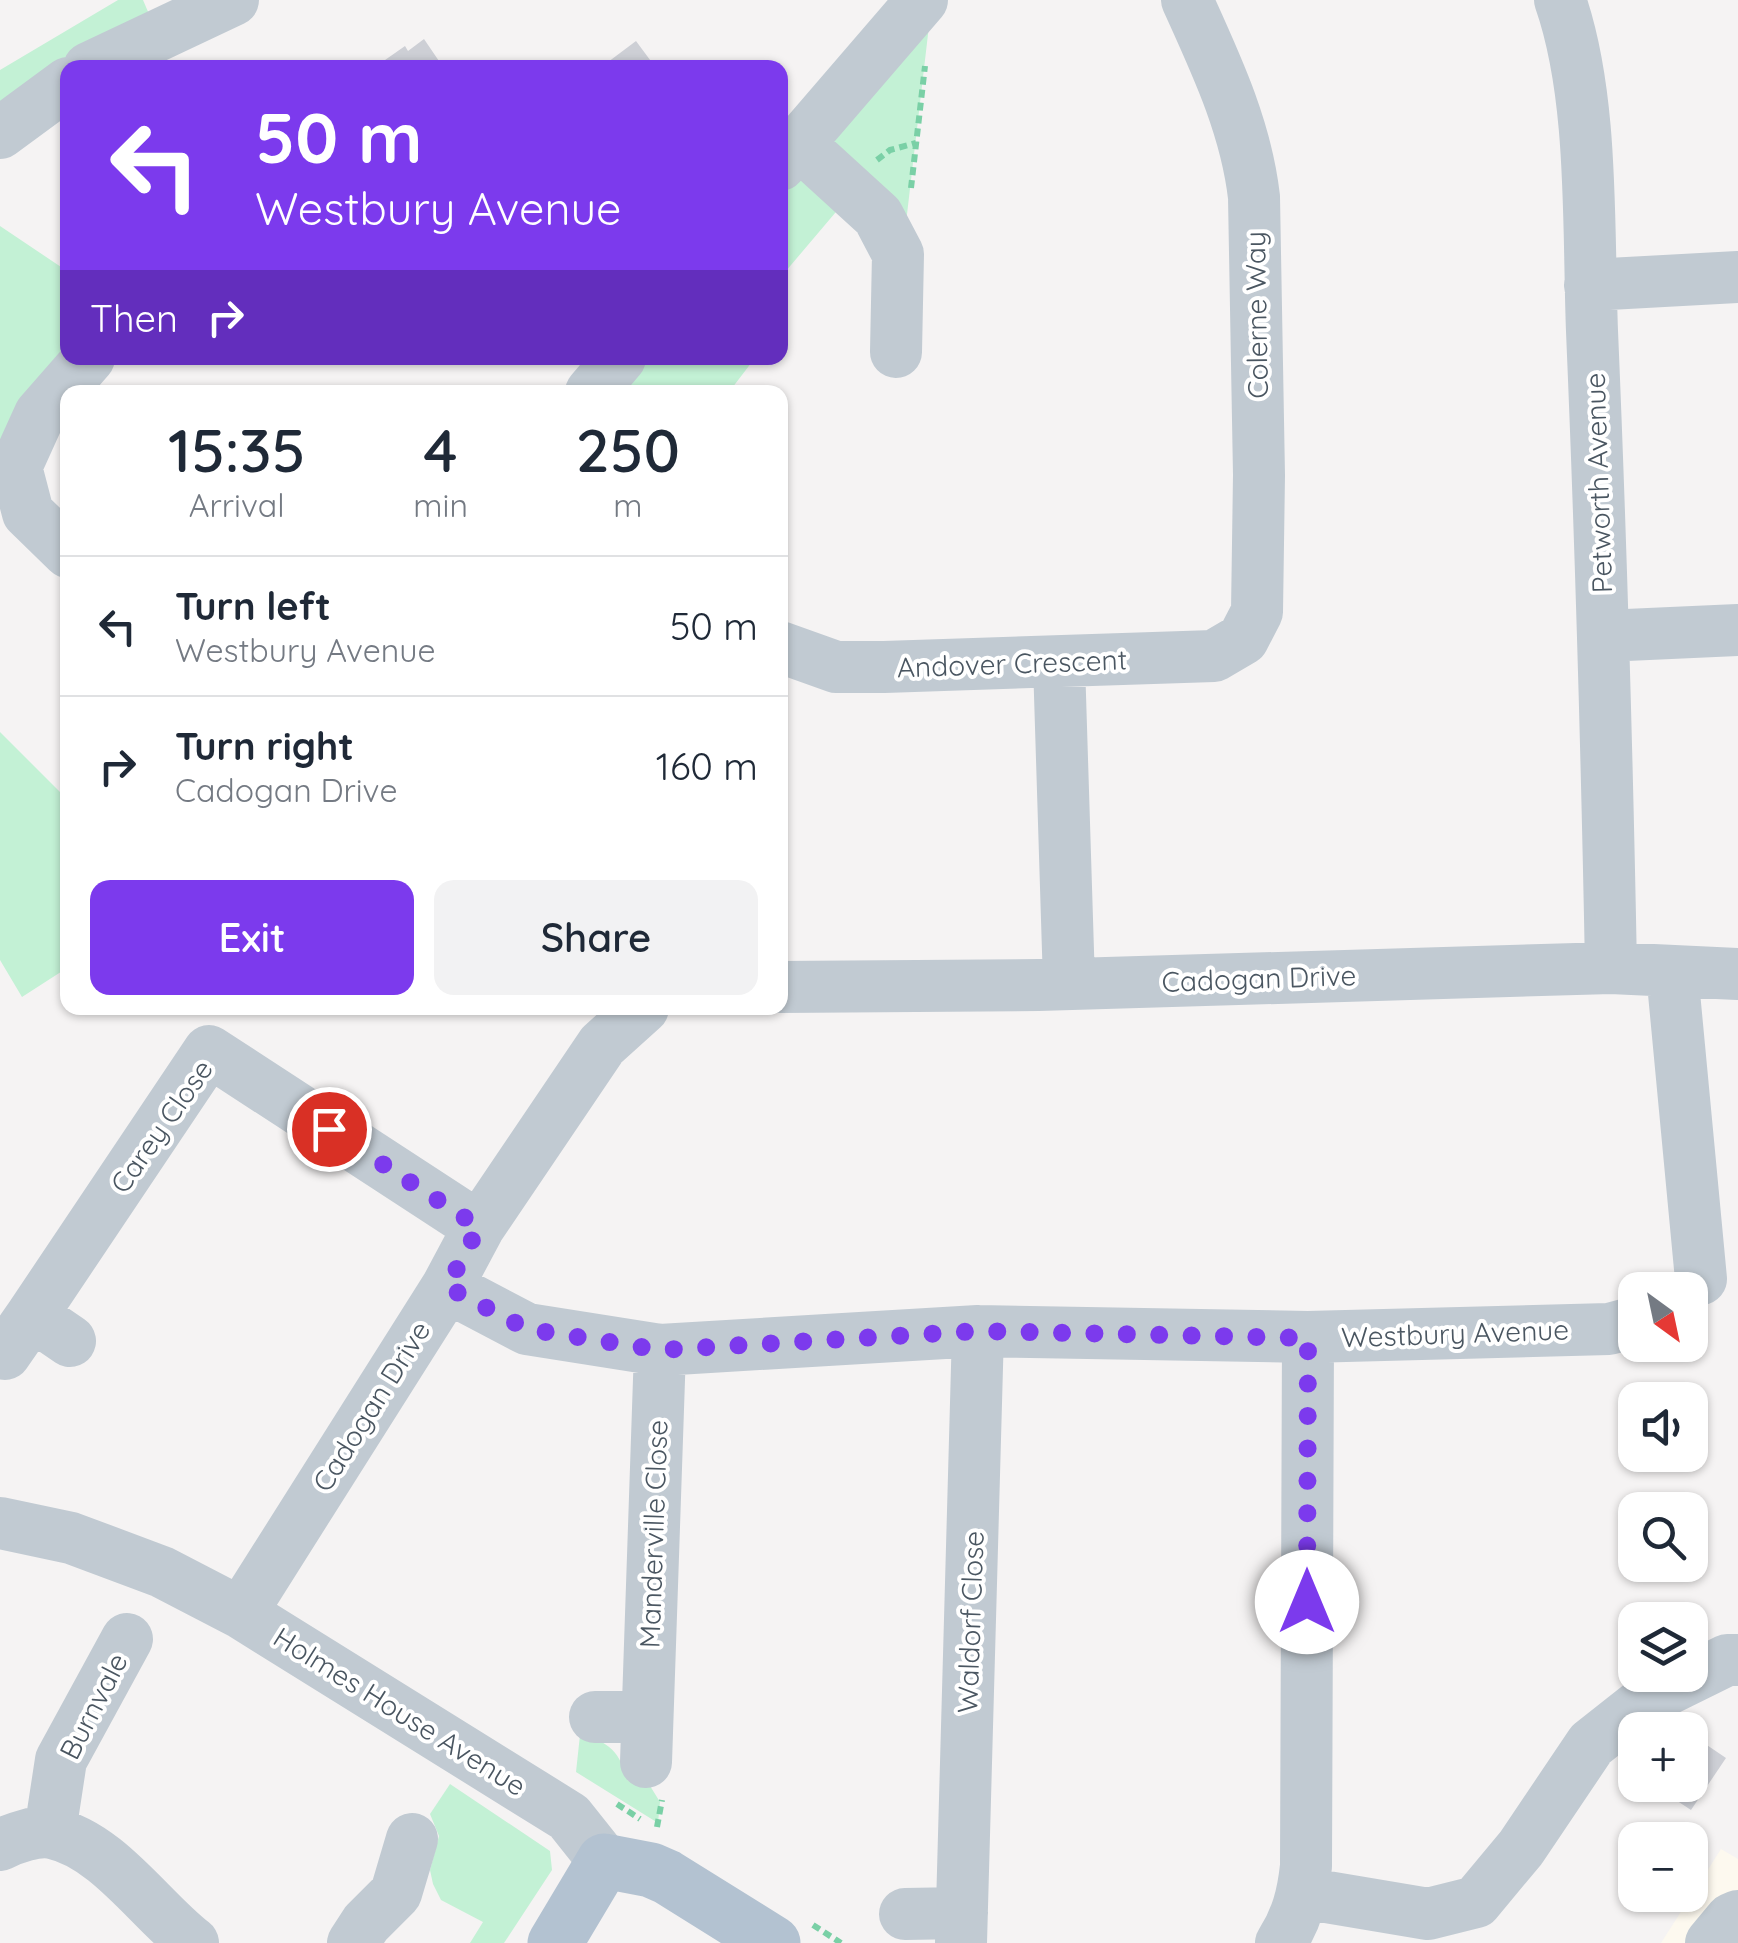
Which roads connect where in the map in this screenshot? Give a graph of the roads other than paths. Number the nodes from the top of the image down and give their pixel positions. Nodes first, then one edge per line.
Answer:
1 (233, 0) edge
2 (922, 0) edge
3 (1187, 0) edge
4 (1560, 0) edge
5 (105, 60) edge
6 (60, 89) edge
7 (0, 134) edge
8 (789, 154) edge
9 (1738, 277) edge
10 (1590, 286) junction
11 (896, 352) dead end
12 (83, 365) edge
13 (614, 365) edge
14 (65, 385) edge
15 (597, 385) edge
16 (60, 391) edge
17 (60, 544) edge
18 (1738, 630) edge
19 (1604, 636) junction
20 (1243, 639) joint
21 (788, 651) edge
22 (1059, 663) junction
23 (1611, 968) junction
24 (1672, 972) junction
25 (1738, 974) edge
26 (1070, 983) junction
27 (788, 987) edge
28 (635, 1015) edge
29 (479, 1227) junction
30 (447, 1287) junction
31 (1710, 1287) edge
32 (1618, 1326) edge
33 (978, 1331) junction
34 (35, 1336) dead end
35 (1308, 1338) junction
36 (660, 1350) junction
37 (0, 1523) edge
38 (241, 1613) junction
39 (127, 1638) dead end
40 (1738, 1660) edge
41 (629, 1732) dead end
42 (50, 1832) junction
43 (412, 1840) dead end
44 (0, 1845) edge
45 (604, 1861) junction
46 (1303, 1893) junction
47 (905, 1914) dead end
48 (1738, 1916) edge
49 (961, 1928) edge
50 (193, 1943) edge
51 (353, 1943) edge
52 (555, 1943) edge
53 (773, 1943) edge
54 (1281, 1943) edge
55 (1711, 1943) edge

1 - 5 street
2 - 8 street
3 - 20 street, Colerne Way
4 - 10 street, Petworth Avenue
6 - 7 street
8 - 11 street
9 - 10 street
10 - 19 street, Petworth Avenue
12 - 14 street
13 - 15 street
16 - 17 street
18 - 19 street
19 - 23 street, Petworth Avenue
20 - 22 street, Andover Crescent
21 - 22 street, Andover Crescent
22 - 26 street
23 - 24 street, Cadogan Drive
23 - 26 street, Cadogan Drive
24 - 25 street, Cadogan Drive
24 - 31 street
26 - 27 street, Cadogan Drive
28 - 29 street, Cadogan Drive
29 - 30 street, Cadogan Drive
29 - 34 street, Carey Close
30 - 36 street, Westbury Avenue
30 - 38 street, Cadogan Drive
32 - 35 street, Westbury Avenue
33 - 35 street, Westbury Avenue
33 - 36 street, Westbury Avenue
33 - 49 street, Waldorf Close
35 - 46 street
36 - 41 street, Manderville Close
37 - 38 street, Holmes House Avenue
38 - 45 street, Holmes House Avenue
39 - 42 street, Burnvale
40 - 46 street
42 - 44 street
42 - 50 street
43 - 51 street
45 - 52 main road
45 - 53 main road
46 - 54 street
47 - 49 street, Waldorf Close
48 - 55 street

